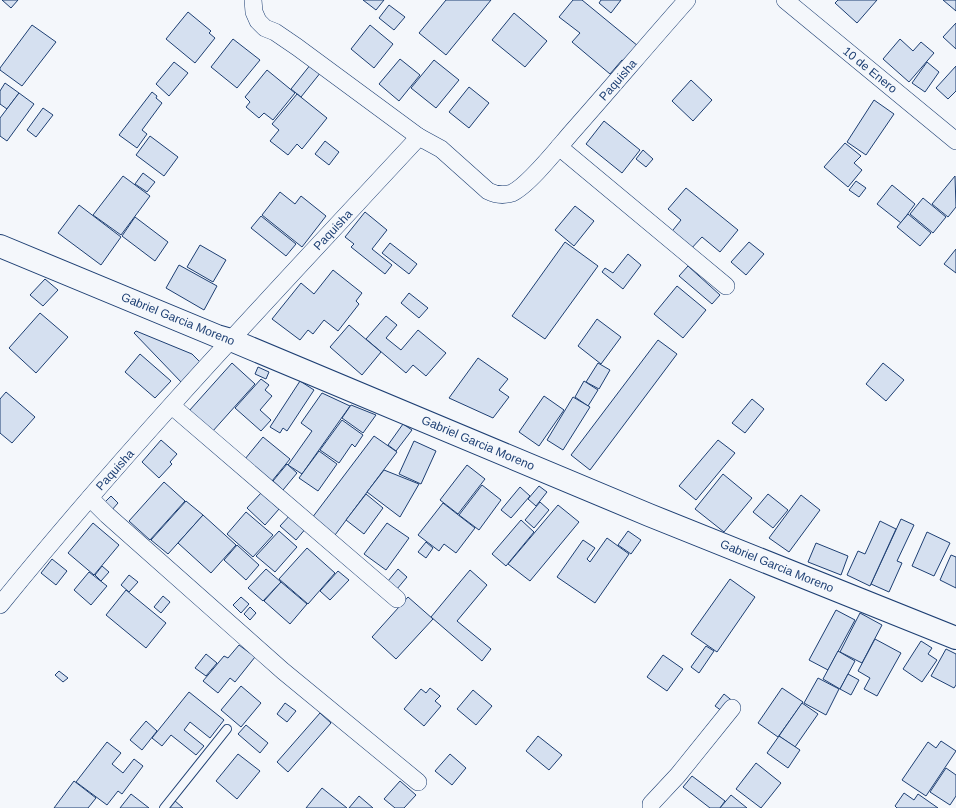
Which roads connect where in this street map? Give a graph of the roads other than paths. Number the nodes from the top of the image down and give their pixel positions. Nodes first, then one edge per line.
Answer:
1 (253, 0) edge
2 (687, 0) edge
3 (784, 0) edge
4 (419, 137) junction
5 (956, 141) edge
6 (559, 147) junction
7 (0, 246) edge
8 (726, 286) dead end
9 (231, 340) junction
10 (172, 406) junction
11 (90, 498) junction
12 (397, 599) dead end
13 (0, 605) edge
14 (956, 638) edge
15 (732, 708) dead end
16 (227, 730) dead end
17 (418, 782) dead end
18 (164, 808) edge
19 (651, 808) edge

1 - 4 street
2 - 6 street, Paquisha
3 - 5 street, 10 de Enero
4 - 6 street, Paquisha
4 - 9 street, Paquisha
6 - 8 street
7 - 9 street, Gabriel Garcia Moreno
9 - 10 street, Paquisha
9 - 14 street, Gabriel Garcia Moreno
10 - 11 street, Paquisha
10 - 12 street
11 - 13 street, Paquisha
11 - 17 street
15 - 19 street
16 - 18 lane

